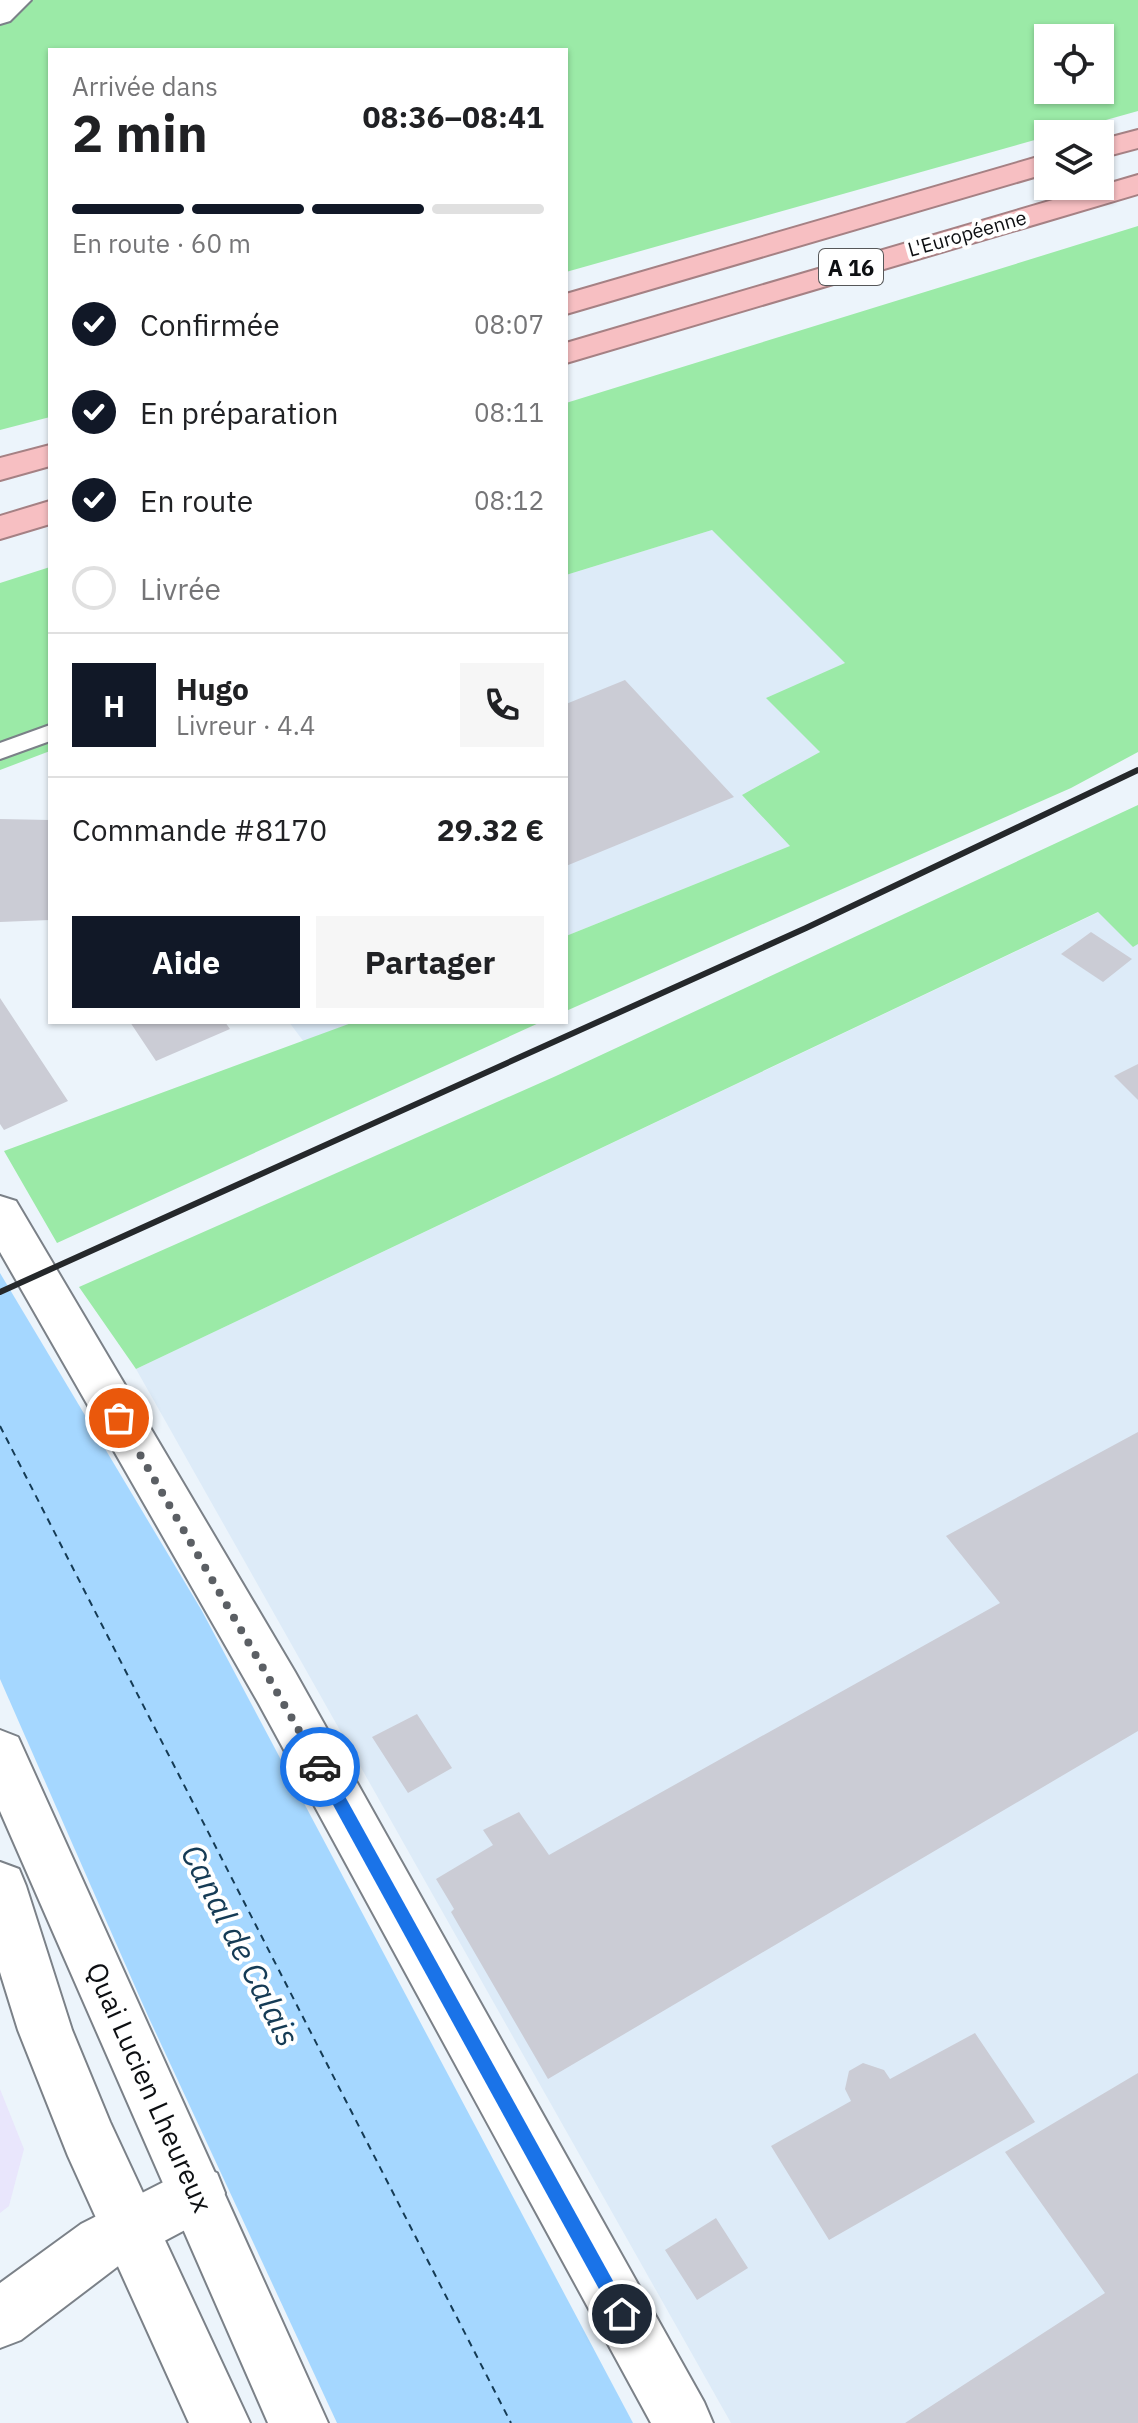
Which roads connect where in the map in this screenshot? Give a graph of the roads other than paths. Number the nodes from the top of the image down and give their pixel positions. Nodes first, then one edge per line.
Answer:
1 (17, 0) edge
2 (0, 15) edge
3 (1138, 139) edge
4 (1114, 145) edge
5 (1034, 167) edge
6 (1138, 184) edge
7 (568, 303) edge
8 (568, 352) edge
9 (48, 456) edge
10 (0, 469) edge
11 (48, 513) edge
12 (0, 528) edge
13 (48, 734) edge
14 (0, 751) edge
15 (0, 1213) edge
16 (0, 1753) edge
17 (0, 1886) edge
18 (197, 2193) junction
19 (133, 2228) junction
20 (0, 2319) edge
21 (220, 2423) edge
22 (298, 2423) edge
23 (683, 2423) edge

1 - 2 street
3 - 4 highway
5 - 7 highway, L'Européenne / A 16
6 - 8 highway, L'Européenne / A 16
9 - 10 highway
11 - 12 highway
13 - 14 lane
15 - 23 street
16 - 18 street, Quai Lucien Lheureux
17 - 19 street
18 - 19 street
18 - 22 street, Quai Lucien Lheureux
19 - 20 street
19 - 21 street

